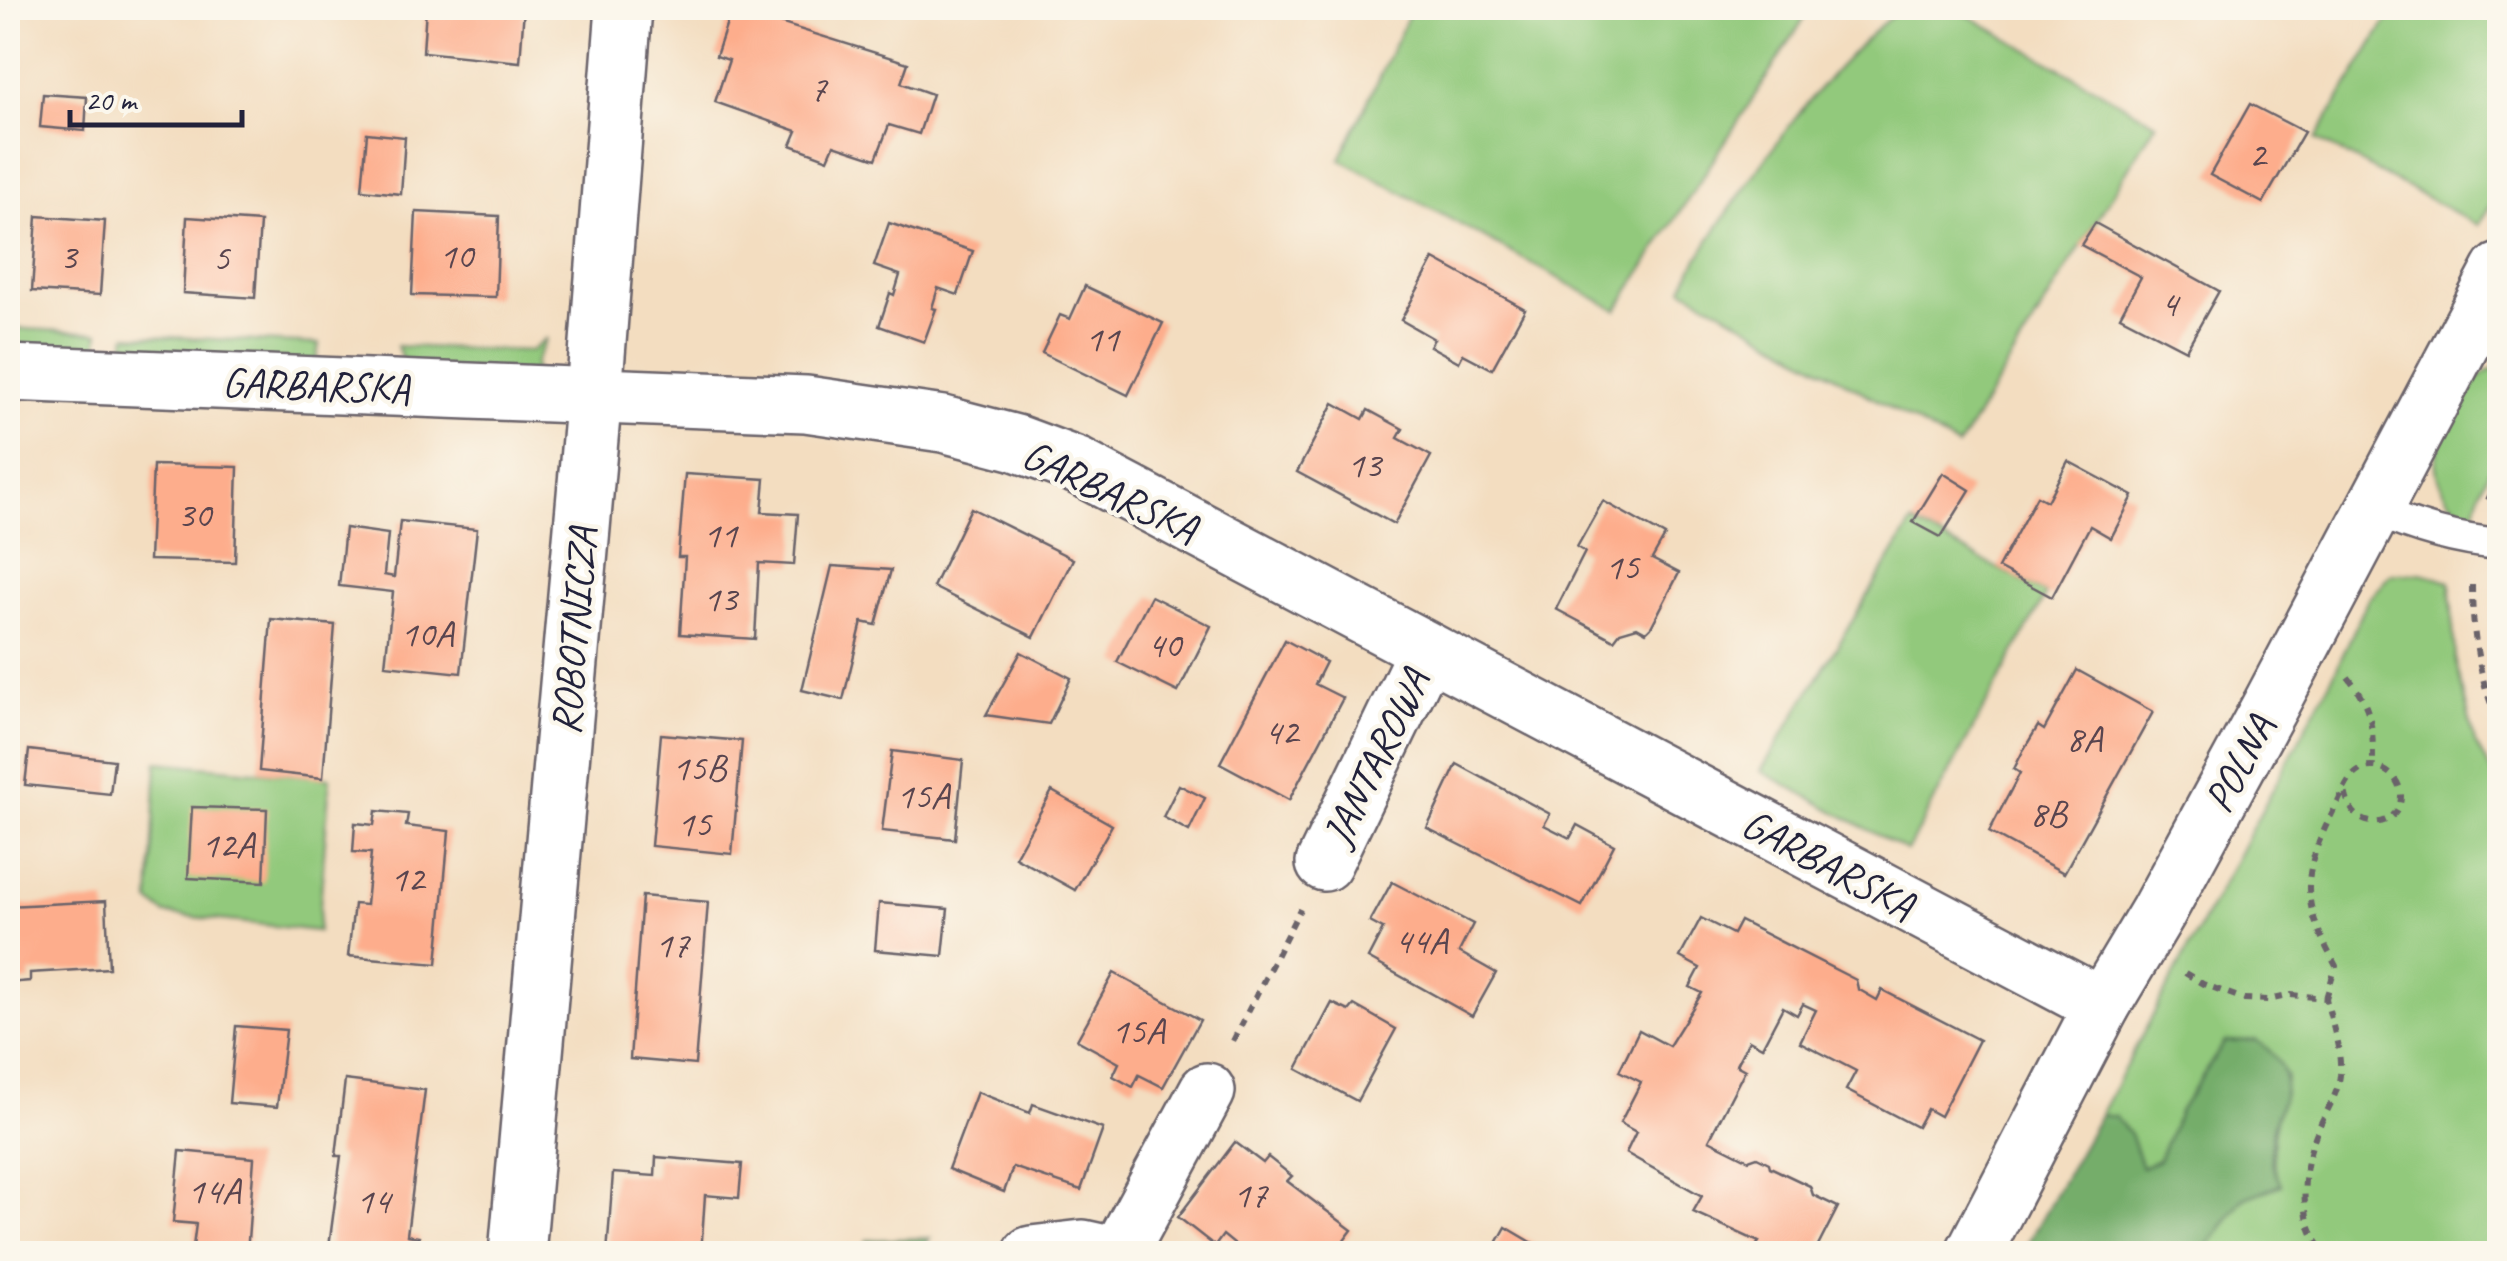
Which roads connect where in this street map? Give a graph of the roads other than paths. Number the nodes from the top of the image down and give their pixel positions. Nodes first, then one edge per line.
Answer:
1 (624, 8) edge
2 (2500, 271) edge
3 (8, 374) edge
4 (594, 394) junction
5 (2374, 510) junction
6 (2488, 542) edge
7 (1426, 651) junction
8 (1324, 863) road end
9 (2102, 1006) junction
10 (1208, 1091) road end
11 (517, 1254) edge
12 (1031, 1254) edge
13 (1110, 1254) edge
14 (1118, 1254) edge
15 (1973, 1254) edge

1 - 4 street, ROBOTNICZA
2 - 5 street, POLNA
3 - 4 street, GARBARSKA
4 - 7 street, GARBARSKA
4 - 11 street, ROBOTNICZA
5 - 6 lane
5 - 9 street, POLNA
7 - 8 street, JANTAROWA
7 - 9 street, GARBARSKA
9 - 15 street, POLNA
10 - 14 street
12 - 13 street

